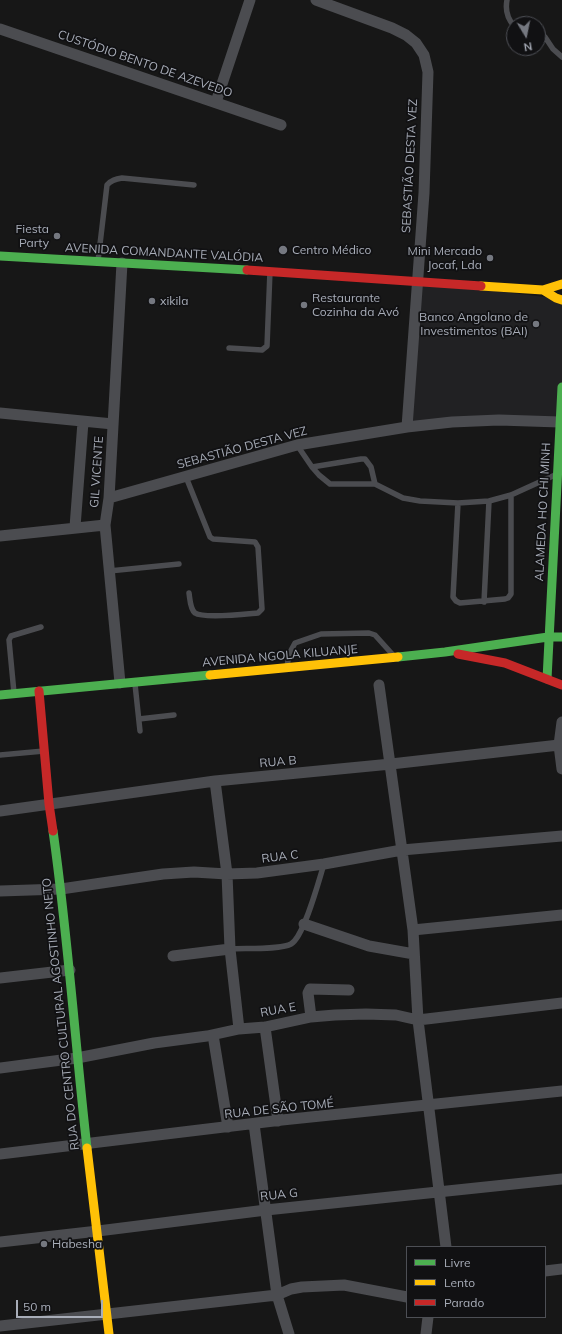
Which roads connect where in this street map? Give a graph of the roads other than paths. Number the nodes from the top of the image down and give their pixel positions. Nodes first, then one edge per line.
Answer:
1 (250, 0) edge
2 (316, 0) edge
3 (507, 0) edge
4 (508, 16) edge
5 (0, 28) edge
6 (546, 38) edge
7 (562, 57) edge
8 (216, 102) junction
9 (281, 125) dead end
10 (194, 185) dead end
11 (0, 256) edge
12 (98, 262) junction
13 (122, 263) junction
14 (270, 271) junction
15 (418, 282) junction
16 (562, 284) edge
17 (543, 290) junction
18 (562, 300) edge
19 (229, 348) dead end
20 (562, 388) edge
21 (0, 414) edge
22 (83, 422) junction
23 (560, 422) junction
24 (113, 424) junction
25 (407, 427) junction
26 (297, 445) junction
27 (312, 467) junction
28 (557, 474) junction
29 (186, 477) junction
30 (375, 484) junction
31 (511, 495) junction
32 (109, 498) junction
33 (489, 501) junction
34 (458, 503) junction
35 (105, 525) junction
36 (75, 528) junction
37 (0, 536) edge
38 (179, 564) dead end
39 (109, 571) junction
40 (551, 583) junction
41 (189, 593) dead end
42 (559, 594) dead end
43 (484, 602) junction
44 (41, 627) dead end
45 (562, 636) edge
46 (548, 637) junction
47 (445, 652) junction
48 (394, 657) junction
49 (288, 667) junction
50 (547, 679) junction
51 (135, 681) junction
52 (120, 683) junction
53 (379, 685) dead end
54 (562, 685) edge
55 (39, 691) junction
56 (14, 693) junction
57 (0, 695) edge
58 (174, 715) dead end
59 (139, 719) junction
60 (562, 722) edge
61 (140, 731) dead end
62 (559, 745) junction
63 (44, 751) junction
64 (0, 755) edge
65 (391, 764) junction
66 (562, 769) edge
67 (215, 781) junction
68 (49, 804) junction
69 (0, 811) edge
70 (562, 836) edge
71 (402, 850) junction
72 (324, 864) junction
73 (227, 874) junction
74 (61, 890) junction
75 (0, 891) edge
76 (562, 915) edge
77 (304, 924) junction
78 (413, 930) junction
79 (230, 949) junction
80 (414, 954) junction
81 (173, 956) dead end
82 (70, 970) junction
83 (0, 978) edge
84 (349, 990) dead end
85 (562, 1003) edge
86 (311, 1018) junction
87 (418, 1020) junction
88 (265, 1027) junction
89 (239, 1029) junction
90 (212, 1035) junction
91 (77, 1058) junction
92 (0, 1068) edge
93 (562, 1091) edge
94 (428, 1106) junction
95 (278, 1121) junction
96 (254, 1124) junction
97 (228, 1127) junction
98 (87, 1144) junction
99 (0, 1154) edge
100 (562, 1180) edge
101 (438, 1193) junction
102 (266, 1210) junction
103 (98, 1231) junction
104 (0, 1242) edge
105 (446, 1246) edge
106 (562, 1269) edge
107 (546, 1271) edge
108 (277, 1295) junction
109 (406, 1297) edge
110 (107, 1315) junction
111 (428, 1318) edge
112 (0, 1326) edge
113 (109, 1334) edge
114 (289, 1334) edge
115 (426, 1334) edge

1 - 8 street
2 - 15 street, SEBASTIÃO DESTA VEZ
3 - 4 lane
5 - 8 street, CUSTÓDIO BENTO DE AZEVEDO
6 - 7 lane
8 - 9 street, CUSTÓDIO BENTO DE AZEVEDO
10 - 12 lane
11 - 12 street, AVENIDA COMANDANTE VALÓDIA
12 - 13 street, AVENIDA COMANDANTE VALÓDIA
13 - 14 street, AVENIDA COMANDANTE VALÓDIA
13 - 24 street, GIL VICENTE
14 - 15 street, AVENIDA COMANDANTE VALÓDIA
14 - 19 lane
15 - 17 street, AVENIDA COMANDANTE VALÓDIA
15 - 25 street, SEBASTIÃO DESTA VEZ
16 - 17 street, AVENIDA COMANDANTE VALÓDIA
17 - 18 street, AVENIDA COMANDANTE VALÓDIA
20 - 23 street, ALAMEDA HO CHI MINH
21 - 22 street
22 - 24 street
22 - 36 street
23 - 25 street, SEBASTIÃO DESTA VEZ
23 - 28 street, ALAMEDA HO CHI MINH
24 - 32 street, GIL VICENTE
25 - 26 street, SEBASTIÃO DESTA VEZ
26 - 27 lane
26 - 29 street, SEBASTIÃO DESTA VEZ
27 - 30 lane
27 - 30 lane
28 - 31 lane
28 - 40 street, ALAMEDA HO CHI MINH
29 - 32 street, SEBASTIÃO DESTA VEZ
29 - 41 lane
30 - 34 lane
31 - 33 lane
31 - 43 lane
32 - 35 street, GIL VICENTE
33 - 34 lane
33 - 43 lane
34 - 43 lane
35 - 36 street
35 - 39 street, GIL VICENTE
36 - 37 street
38 - 39 lane
39 - 52 street, GIL VICENTE
40 - 42 street
40 - 46 street, ALAMEDA HO CHI MINH
44 - 56 lane
45 - 46 street, AVENIDA NGOLA KILUANJE
46 - 47 street, AVENIDA NGOLA KILUANJE
46 - 50 street, ALAMEDA HO CHI MINH
47 - 48 street, AVENIDA NGOLA KILUANJE
47 - 50 street
48 - 49 street, AVENIDA NGOLA KILUANJE
48 - 49 lane
49 - 51 street, AVENIDA NGOLA KILUANJE
50 - 54 street
51 - 52 street, AVENIDA NGOLA KILUANJE
51 - 59 lane
52 - 55 street, AVENIDA NGOLA KILUANJE
53 - 65 street
55 - 56 street, AVENIDA NGOLA KILUANJE
55 - 63 street, RUA DO CENTRO CULTURAL AGOSTINHO NETO
56 - 57 street, AVENIDA NGOLA KILUANJE
58 - 59 lane
59 - 61 lane
60 - 62 street
62 - 65 street, RUA B
62 - 66 street
63 - 64 lane
63 - 68 street, RUA DO CENTRO CULTURAL AGOSTINHO NETO
65 - 67 street, RUA B
65 - 71 street
67 - 68 street, RUA B
67 - 73 street
68 - 69 street, RUA B
68 - 74 street, RUA DO CENTRO CULTURAL AGOSTINHO NETO
70 - 71 street, RUA C
71 - 72 street, RUA C
71 - 78 street
72 - 73 street, RUA C
72 - 77 lane
73 - 74 street, RUA C
73 - 79 street
74 - 75 street, RUA C
74 - 82 street, RUA DO CENTRO CULTURAL AGOSTINHO NETO
76 - 78 street
77 - 79 lane
77 - 80 street
78 - 80 street
79 - 81 street
79 - 89 street
80 - 87 street
82 - 83 street
82 - 91 street, RUA DO CENTRO CULTURAL AGOSTINHO NETO
84 - 86 street
85 - 87 street, RUA E
86 - 87 street, RUA E
86 - 88 street, RUA E
87 - 94 street
88 - 89 street, RUA E
88 - 95 street
89 - 90 street, RUA E
90 - 91 street, RUA E
90 - 97 street
91 - 92 street, RUA E
91 - 98 street, RUA DO CENTRO CULTURAL AGOSTINHO NETO
93 - 94 street, RUA DE SÃO TOMÉ
94 - 95 street, RUA DE SÃO TOMÉ
94 - 101 street
95 - 96 street, RUA DE SÃO TOMÉ
96 - 97 street, RUA DE SÃO TOMÉ
96 - 102 street
97 - 98 street, RUA DE SÃO TOMÉ
98 - 99 street, RUA DE SÃO TOMÉ
98 - 103 street, RUA DO CENTRO CULTURAL AGOSTINHO NETO
100 - 101 street, RUA G
101 - 102 street, RUA G
101 - 105 street
102 - 103 street, RUA G
102 - 108 street
103 - 104 street, RUA G
103 - 110 street, RUA DO CENTRO CULTURAL AGOSTINHO NETO
106 - 107 street
108 - 109 street
108 - 110 street
108 - 114 street
110 - 112 street
110 - 113 street, RUA DO CENTRO CULTURAL AGOSTINHO NETO
111 - 115 street

